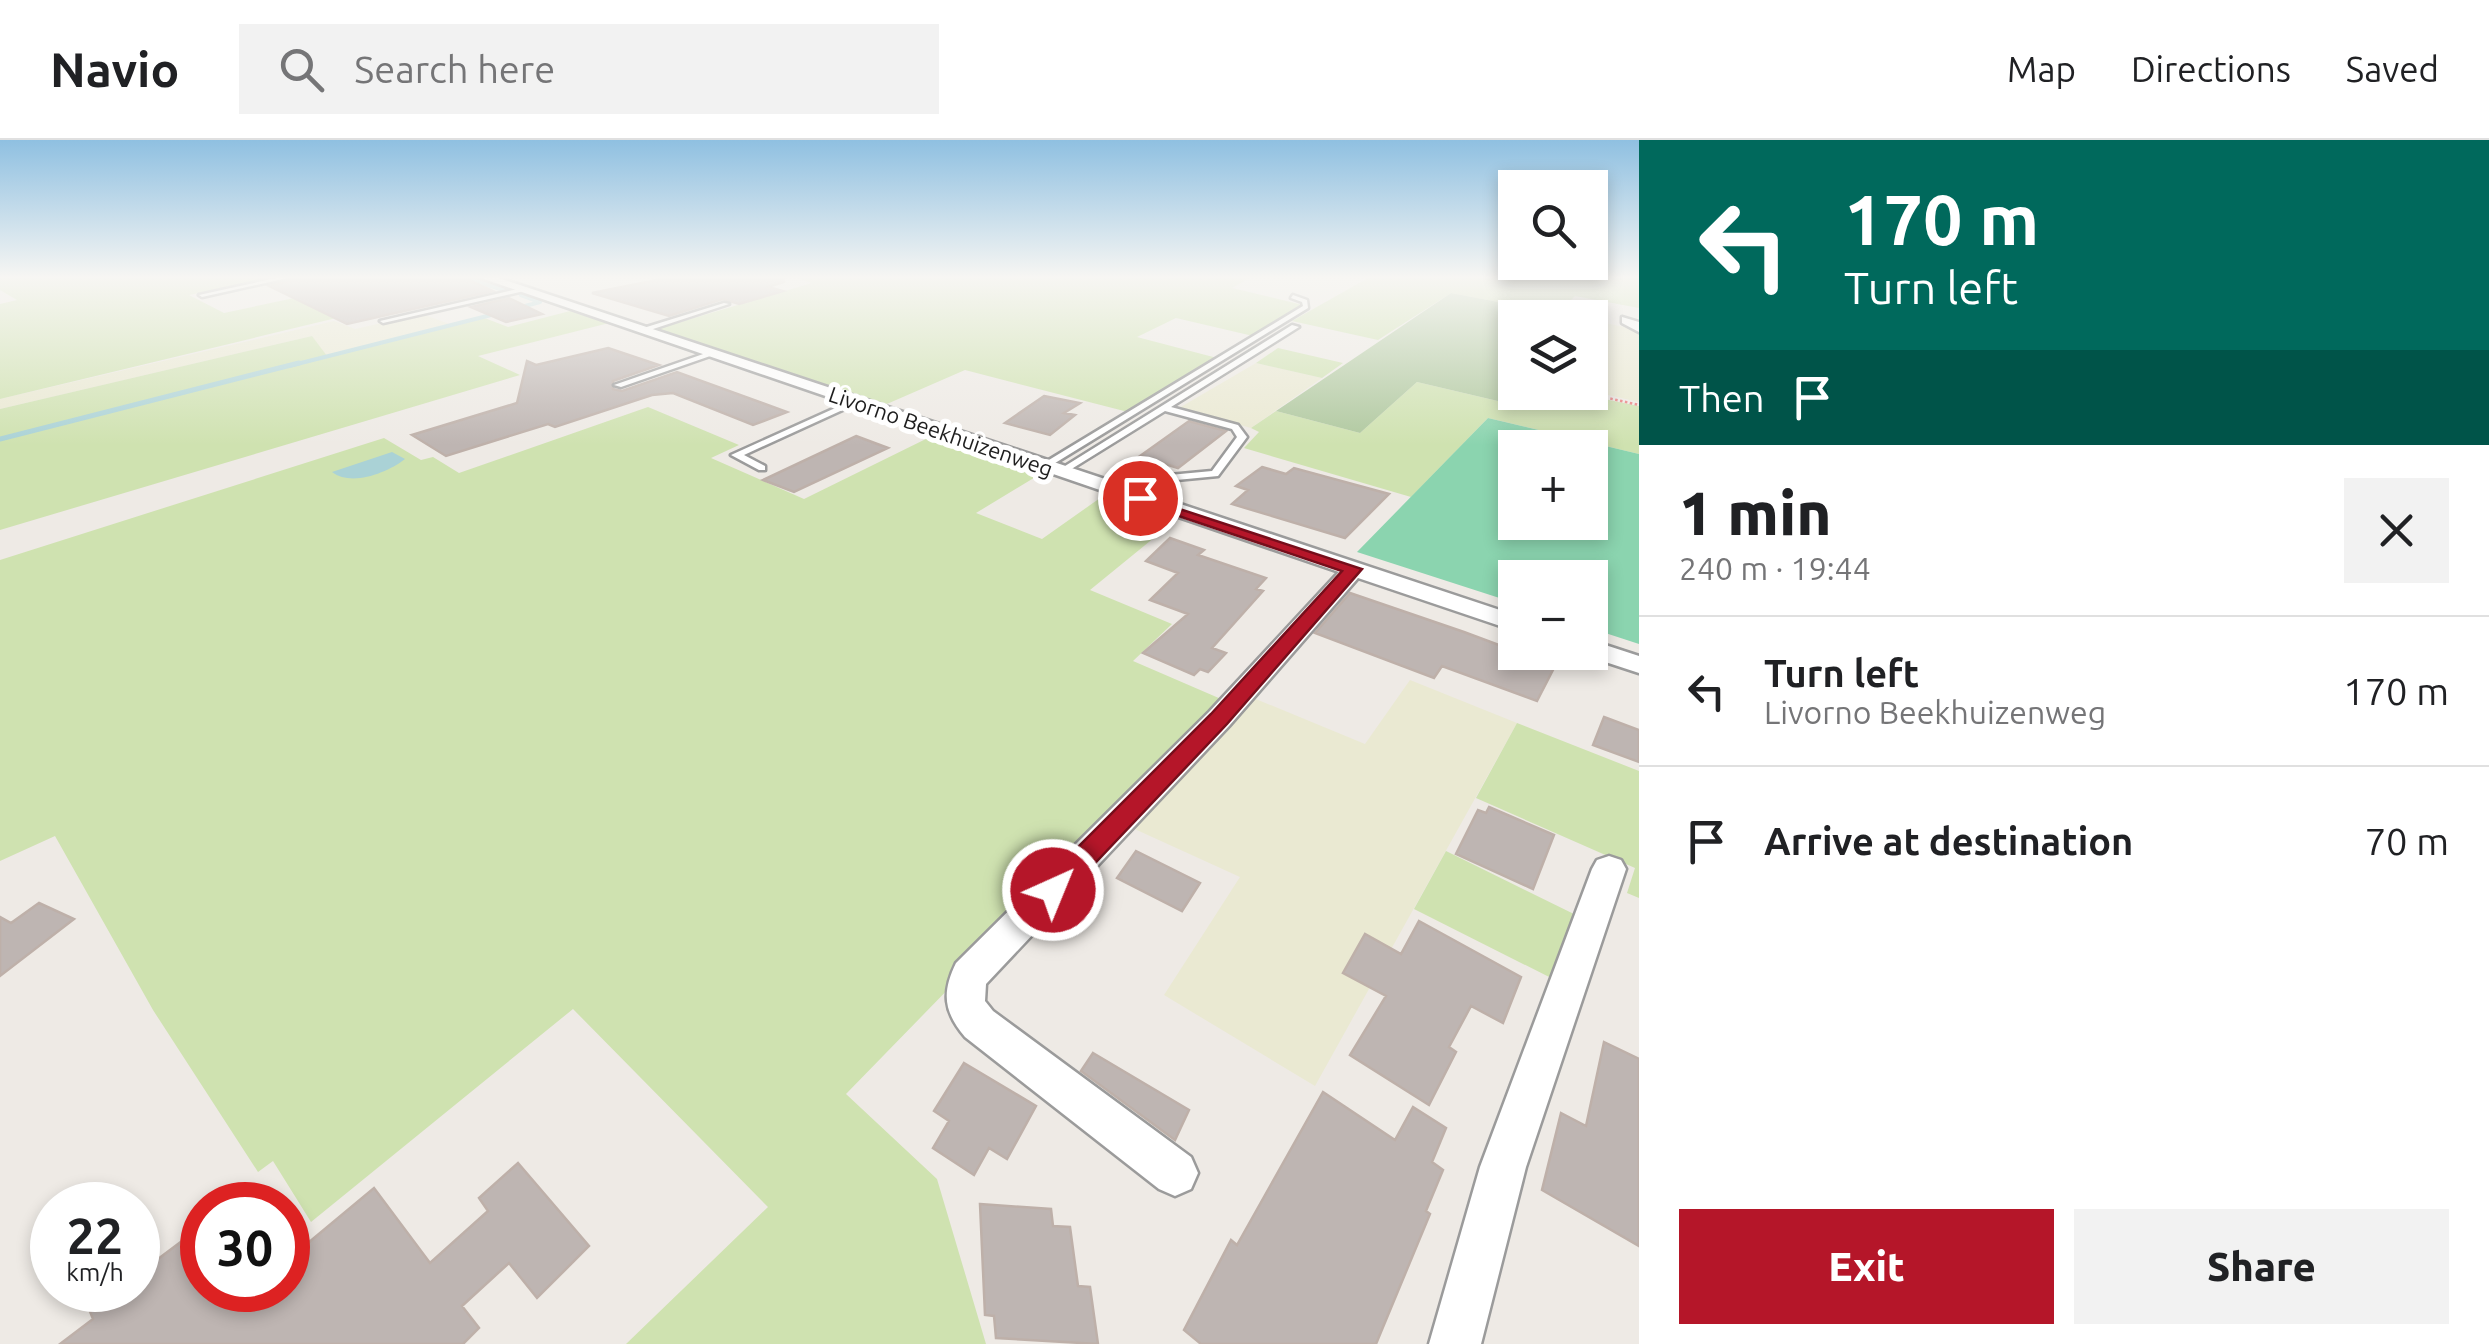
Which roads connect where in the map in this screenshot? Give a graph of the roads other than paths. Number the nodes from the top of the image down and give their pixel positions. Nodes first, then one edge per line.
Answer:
1 (647, 332) edge
2 (1266, 332) edge
3 (1287, 332) edge
4 (712, 354) junction
5 (618, 385) dead end
6 (856, 402) junction
7 (1164, 408) junction
8 (762, 468) dead end
9 (1053, 468) junction
10 (1140, 498) junction
11 (1354, 569) junction
12 (1498, 617) edge
13 (1608, 654) edge
14 (1639, 665) edge
15 (1609, 869) dead end
16 (1176, 1173) dead end
17 (1455, 1344) edge

1 - 4 street, Livorno Beekhuizenweg
2 - 9 lane
3 - 7 lane
4 - 5 lane
4 - 6 street, Livorno Beekhuizenweg
6 - 8 lane
6 - 9 street, Livorno Beekhuizenweg
7 - 9 lane
7 - 10 lane
9 - 10 street, Livorno Beekhuizenweg
10 - 11 street, Livorno Beekhuizenweg
11 - 12 street, Livorno Beekhuizenweg
11 - 16 street
13 - 14 street
15 - 17 street

